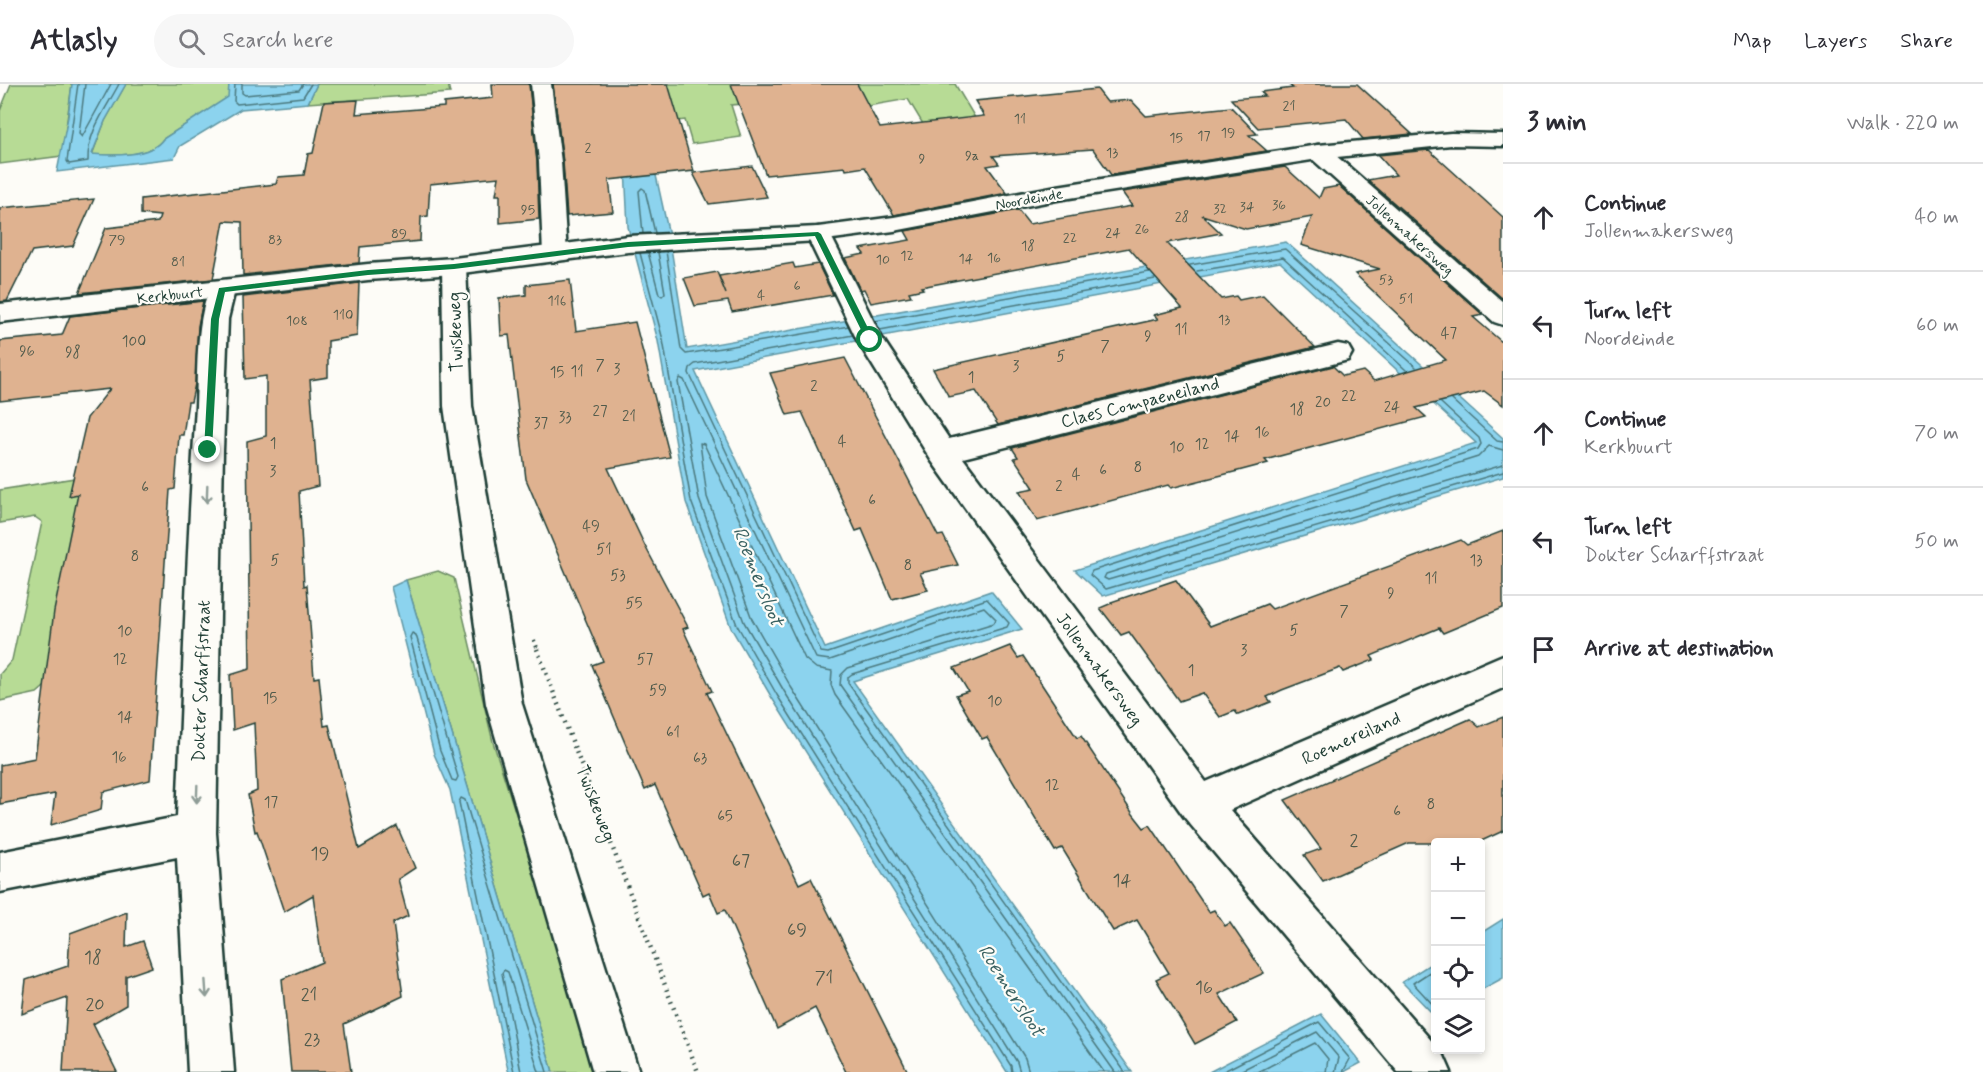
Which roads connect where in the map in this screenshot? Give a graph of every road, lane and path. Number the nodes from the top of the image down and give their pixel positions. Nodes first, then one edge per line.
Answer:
1 (541, 84) edge
2 (1503, 140) edge
3 (1318, 152) junction
4 (818, 234) junction
5 (555, 254) junction
6 (454, 266) junction
7 (222, 290) junction
8 (0, 314) edge
9 (1503, 316) edge
10 (1338, 352) dead end
11 (942, 452) junction
12 (531, 631) dead end
13 (1503, 671) edge
14 (1199, 804) junction
15 (196, 833) junction
16 (0, 872) edge
17 (211, 1072) edge
18 (616, 1072) edge
19 (698, 1072) edge
20 (1428, 1072) edge

1 - 5 street
2 - 3 street, Noordeinde
3 - 4 street, Noordeinde
3 - 9 street, Jollenmakersweg
4 - 5 street, Noordeinde
4 - 11 street, Jollenmakersweg
5 - 6 street, Kerkbuurt
6 - 7 street, Kerkbuurt
6 - 18 street, Twiskeweg
7 - 8 street, Kerkbuurt
7 -> 15 street, Dokter Scharffstraat
10 - 11 street, Claes Compaeneiland
11 - 14 street, Jollenmakersweg
12 - 19 path, Twiskeweg
13 - 14 street, Roemereiland
14 - 20 street, Jollenmakersweg
15 - 16 street
15 -> 17 street, Dokter Scharffstraat

